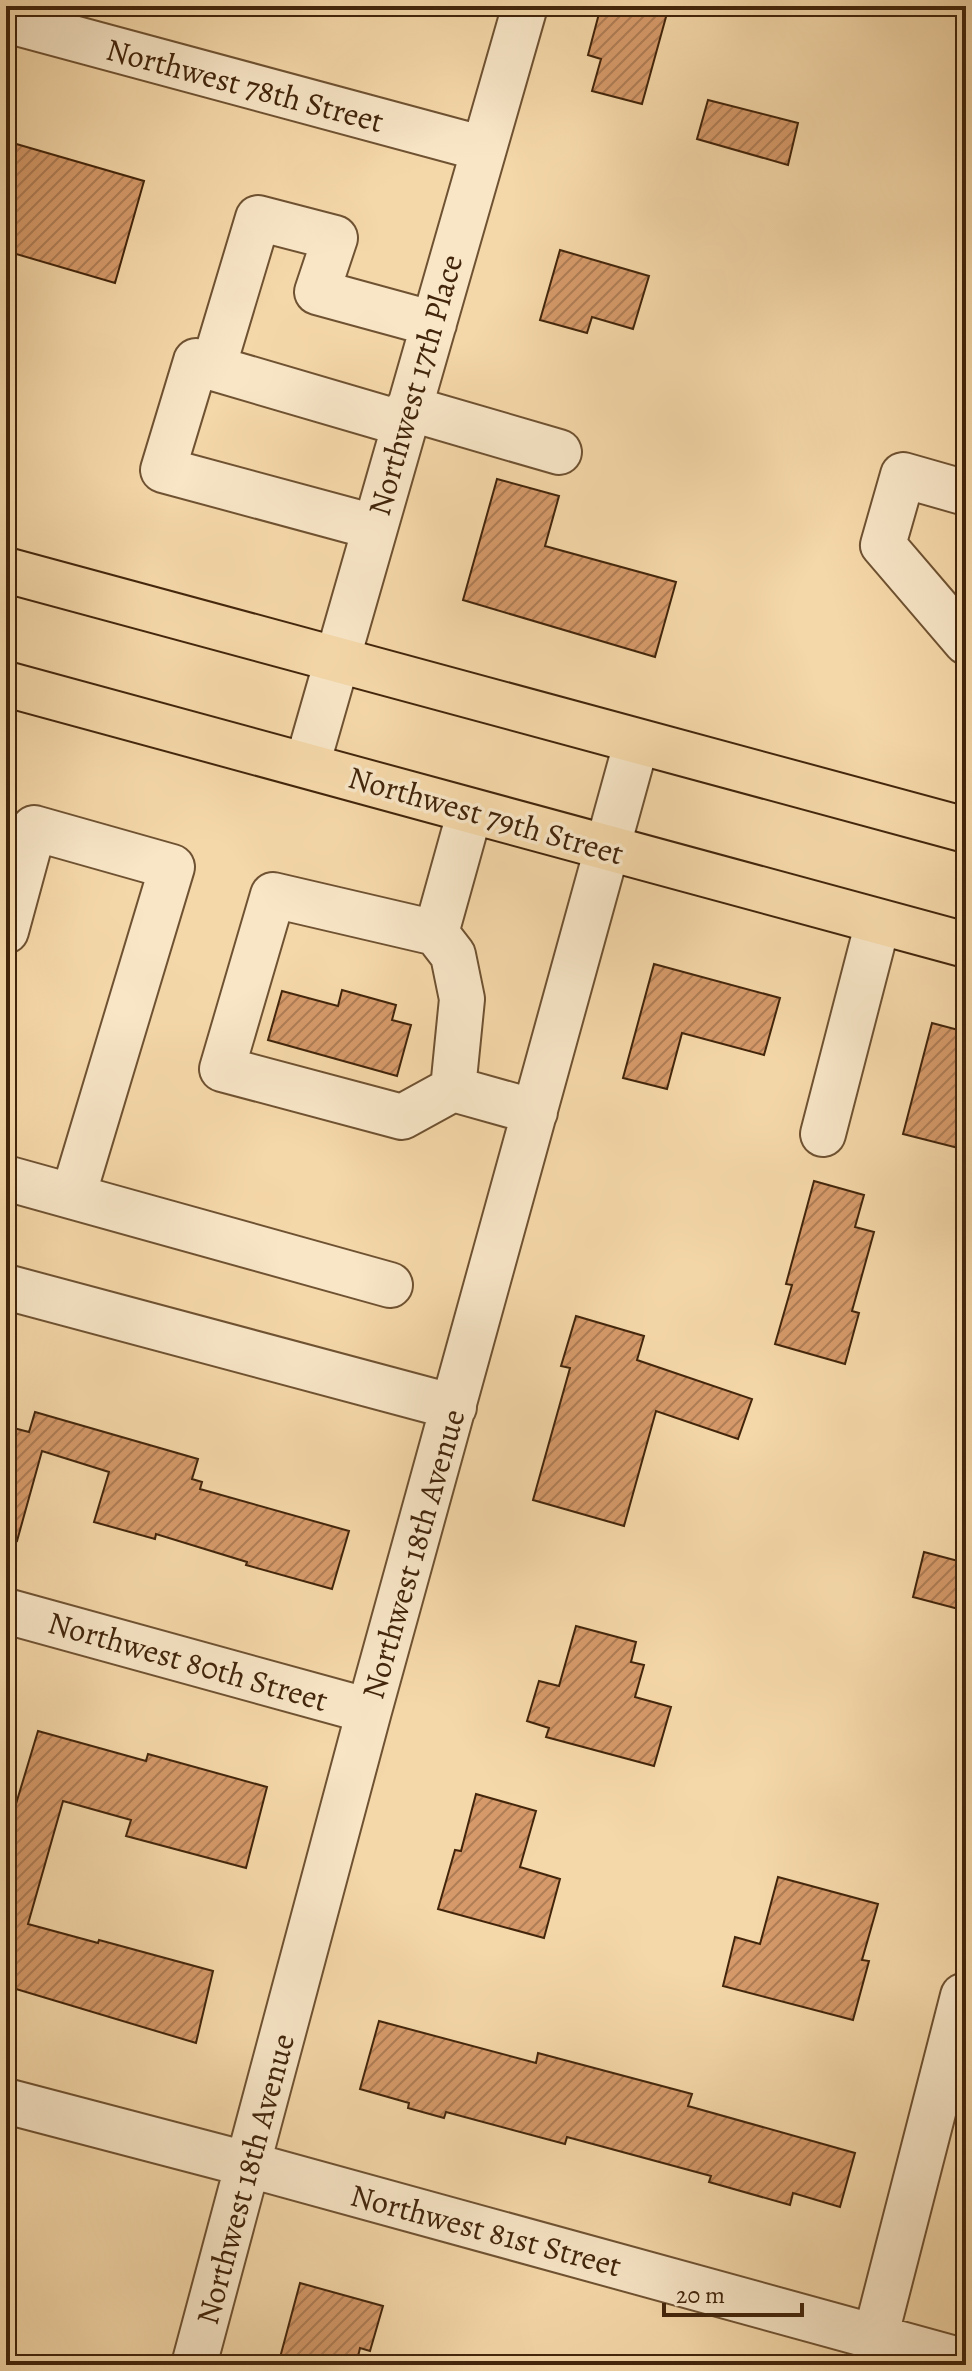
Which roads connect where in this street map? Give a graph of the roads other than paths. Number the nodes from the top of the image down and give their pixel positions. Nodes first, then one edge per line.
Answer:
1 (525, 6) edge
2 (6, 20) edge
3 (484, 149) junction
4 (434, 324) junction
5 (213, 368) junction
6 (406, 416) junction
7 (559, 452) dead end
8 (966, 493) edge
9 (374, 527) junction
10 (6, 570) edge
11 (966, 642) edge
12 (336, 658) junction
13 (6, 684) edge
14 (636, 744) junction
15 (307, 765) junction
16 (470, 811) junction
17 (966, 830) edge
18 (607, 850) junction
19 (878, 922) junction
20 (6, 931) edge
21 (436, 933) junction
22 (966, 945) edge
23 (453, 1089) junction
24 (535, 1112) junction
25 (823, 1134) dead end
26 (6, 1178) edge
27 (73, 1196) junction
28 (390, 1285) dead end
29 (6, 1287) edge
30 (454, 1407) junction
31 (6, 1611) edge
32 (369, 1711) junction
33 (963, 1996) dead end
34 (6, 2101) edge
35 (250, 2165) junction
36 (875, 2338) junction
37 (966, 2362) edge
38 (194, 2365) edge

1 - 3 street, Northwest 17th Place
2 - 3 street, Northwest 78th Street
3 - 4 street, Northwest 17th Place
4 - 5 street
4 - 6 street, Northwest 17th Place
5 - 6 street
5 - 9 street
6 - 7 street
6 - 9 street, Northwest 17th Place
8 - 11 street
9 - 12 street, Northwest 17th Place
10 - 12 main road
12 - 14 main road
12 - 15 street, Northwest 17th Place
13 - 15 main road, Northwest 79th Street
14 - 17 main road
14 - 18 street, Northwest 18th Avenue
15 - 16 main road, Northwest 79th Street
16 - 18 main road, Northwest 79th Street
16 - 21 street
18 - 19 main road, Northwest 79th Street
18 - 24 street, Northwest 18th Avenue
19 - 22 main road, Northwest 79th Street
19 - 25 street
20 - 27 street
21 - 23 street
21 - 23 street
23 - 24 street
24 - 30 street, Northwest 18th Avenue
26 - 27 street
27 - 28 street
29 - 30 street
30 - 32 street, Northwest 18th Avenue
31 - 32 street, Northwest 80th Street
32 - 35 street, Northwest 18th Avenue
33 - 36 street
34 - 35 street, Northwest 81st Street
35 - 36 street, Northwest 81st Street
35 - 38 street, Northwest 18th Avenue
36 - 37 street, Northwest 81st Street

